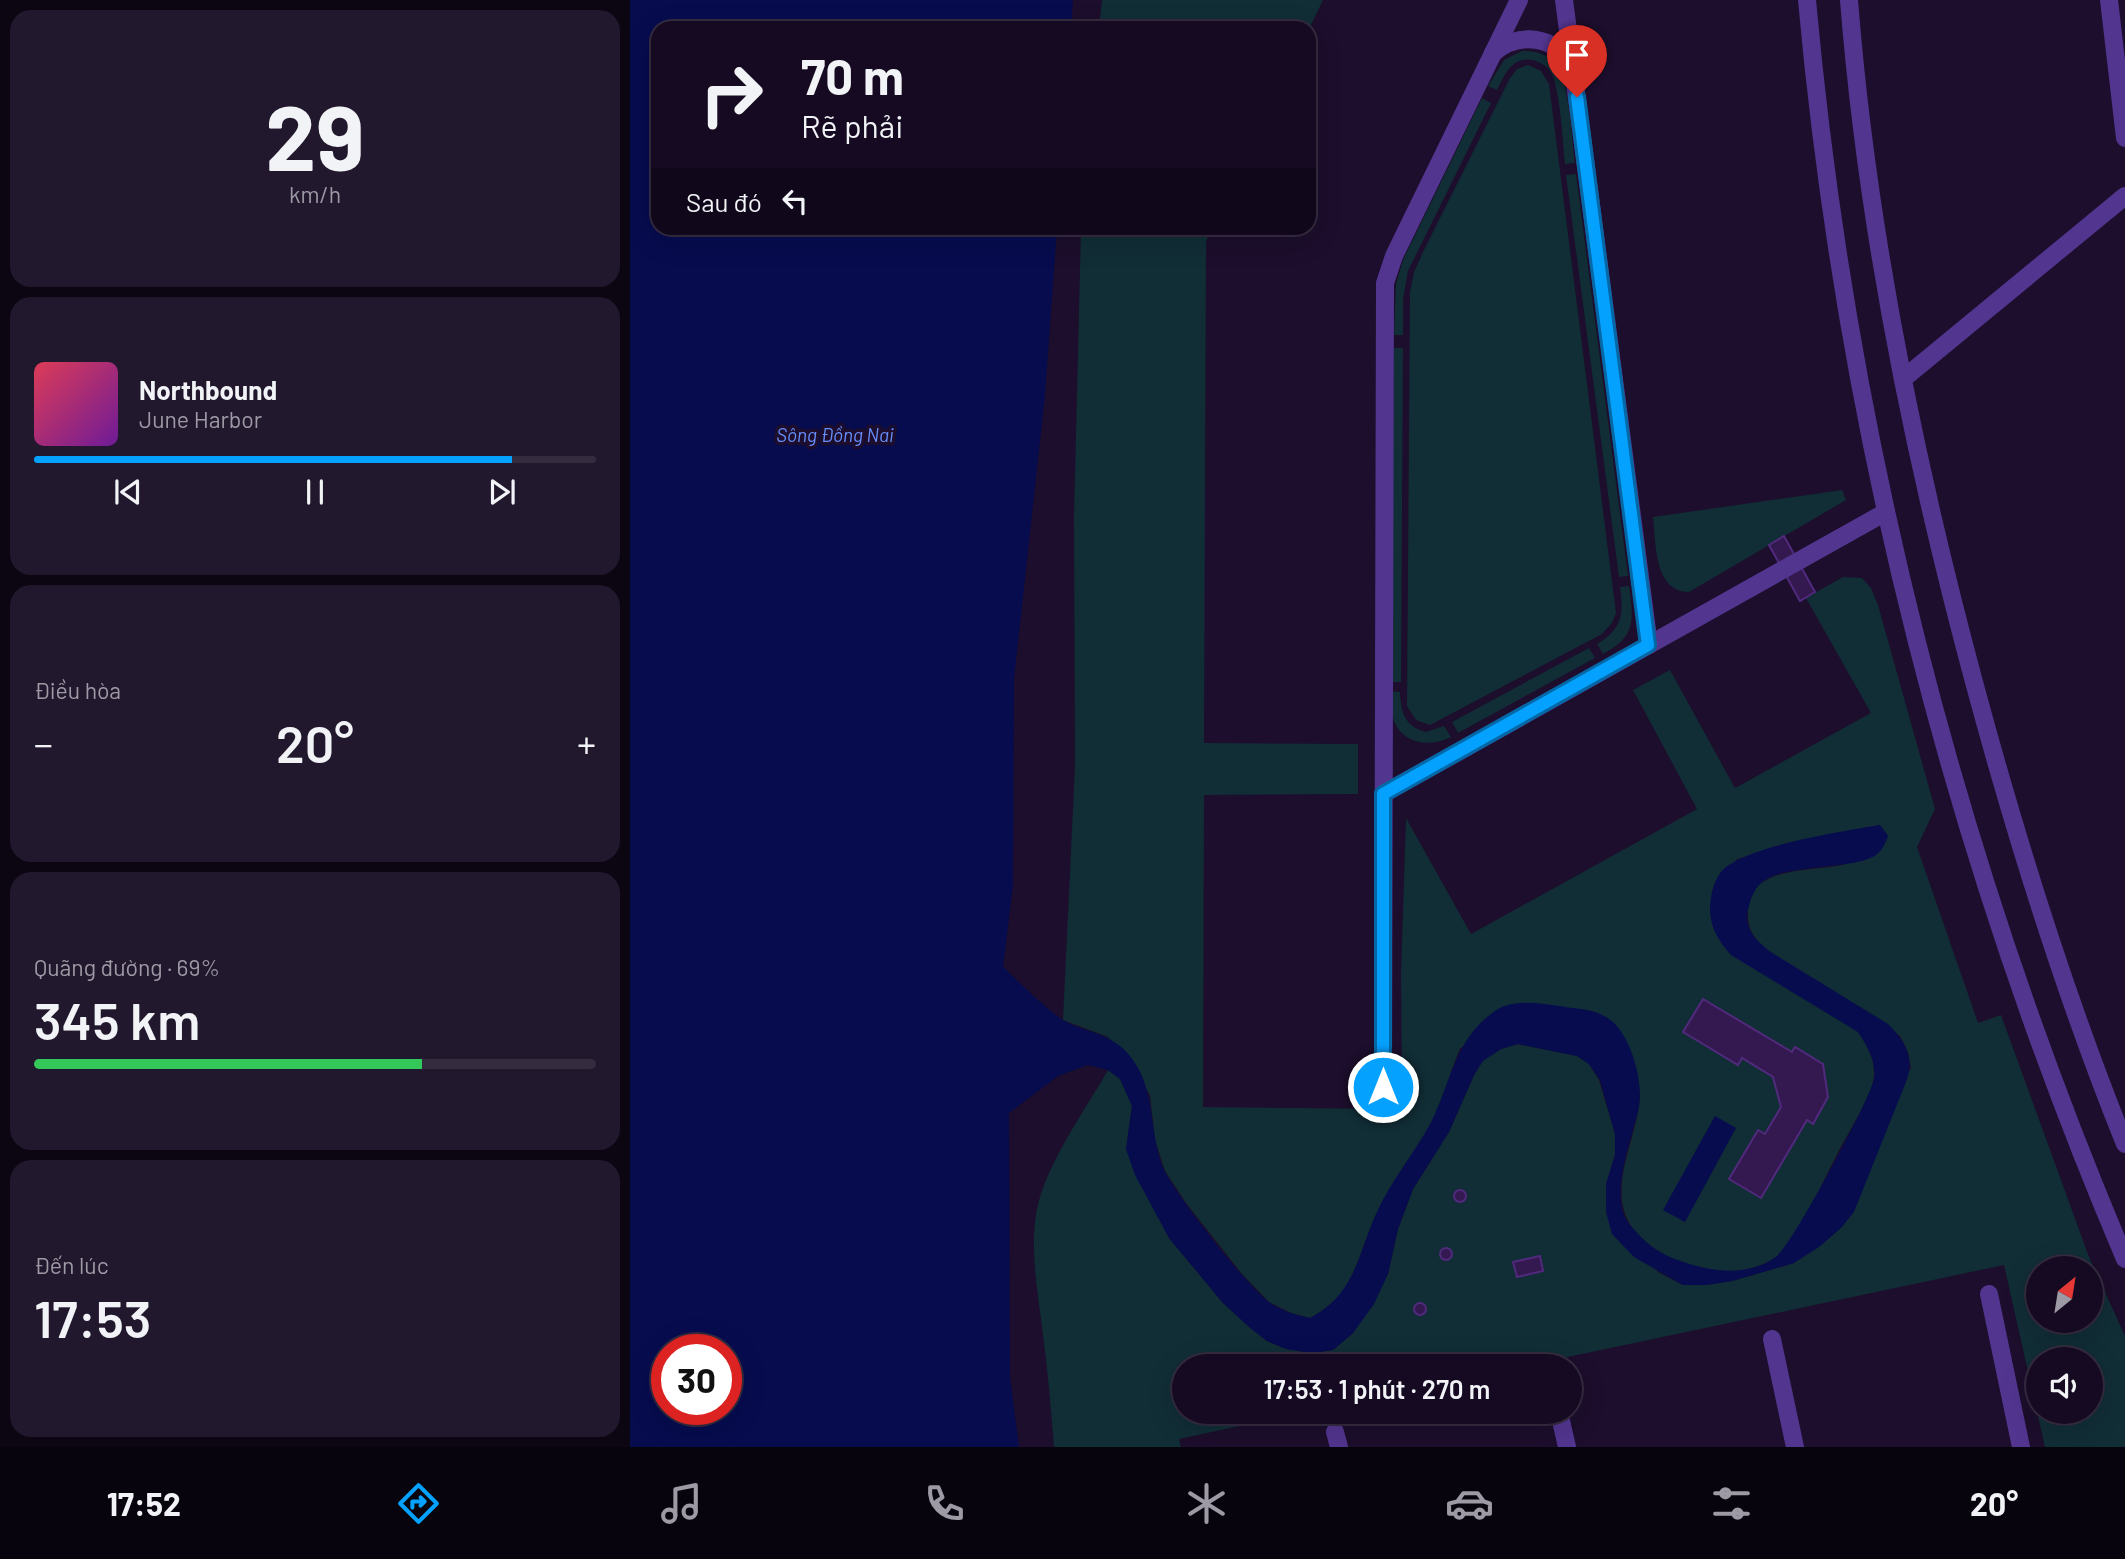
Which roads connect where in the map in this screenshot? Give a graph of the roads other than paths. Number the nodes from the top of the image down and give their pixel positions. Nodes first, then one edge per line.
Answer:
1 (1519, 0) edge
2 (1564, 0) edge
3 (1807, 0) edge
4 (1849, 0) edge
5 (2109, 0) edge
6 (1493, 53) junction
7 (1574, 73) junction
8 (2125, 138) edge
9 (2125, 195) edge
10 (1903, 379) junction
11 (1886, 512) junction
12 (1648, 645) junction
13 (1383, 794) junction
14 (1383, 1087) dead end
15 (2125, 1144) edge
16 (2125, 1259) edge
17 (1989, 1294) dead end
18 (1772, 1339) dead end
19 (1562, 1424) edge
20 (1567, 1447) edge
21 (1795, 1447) edge
22 (2021, 1447) edge

1 - 6 street
2 - 7 street
3 - 11 street
4 - 10 street
5 - 8 street
6 - 7 street
6 - 13 street
7 - 12 street
9 - 10 street
10 - 15 street
11 - 12 street
11 - 16 street
12 - 13 street
13 - 14 street
17 - 22 street
18 - 21 street
19 - 20 street

